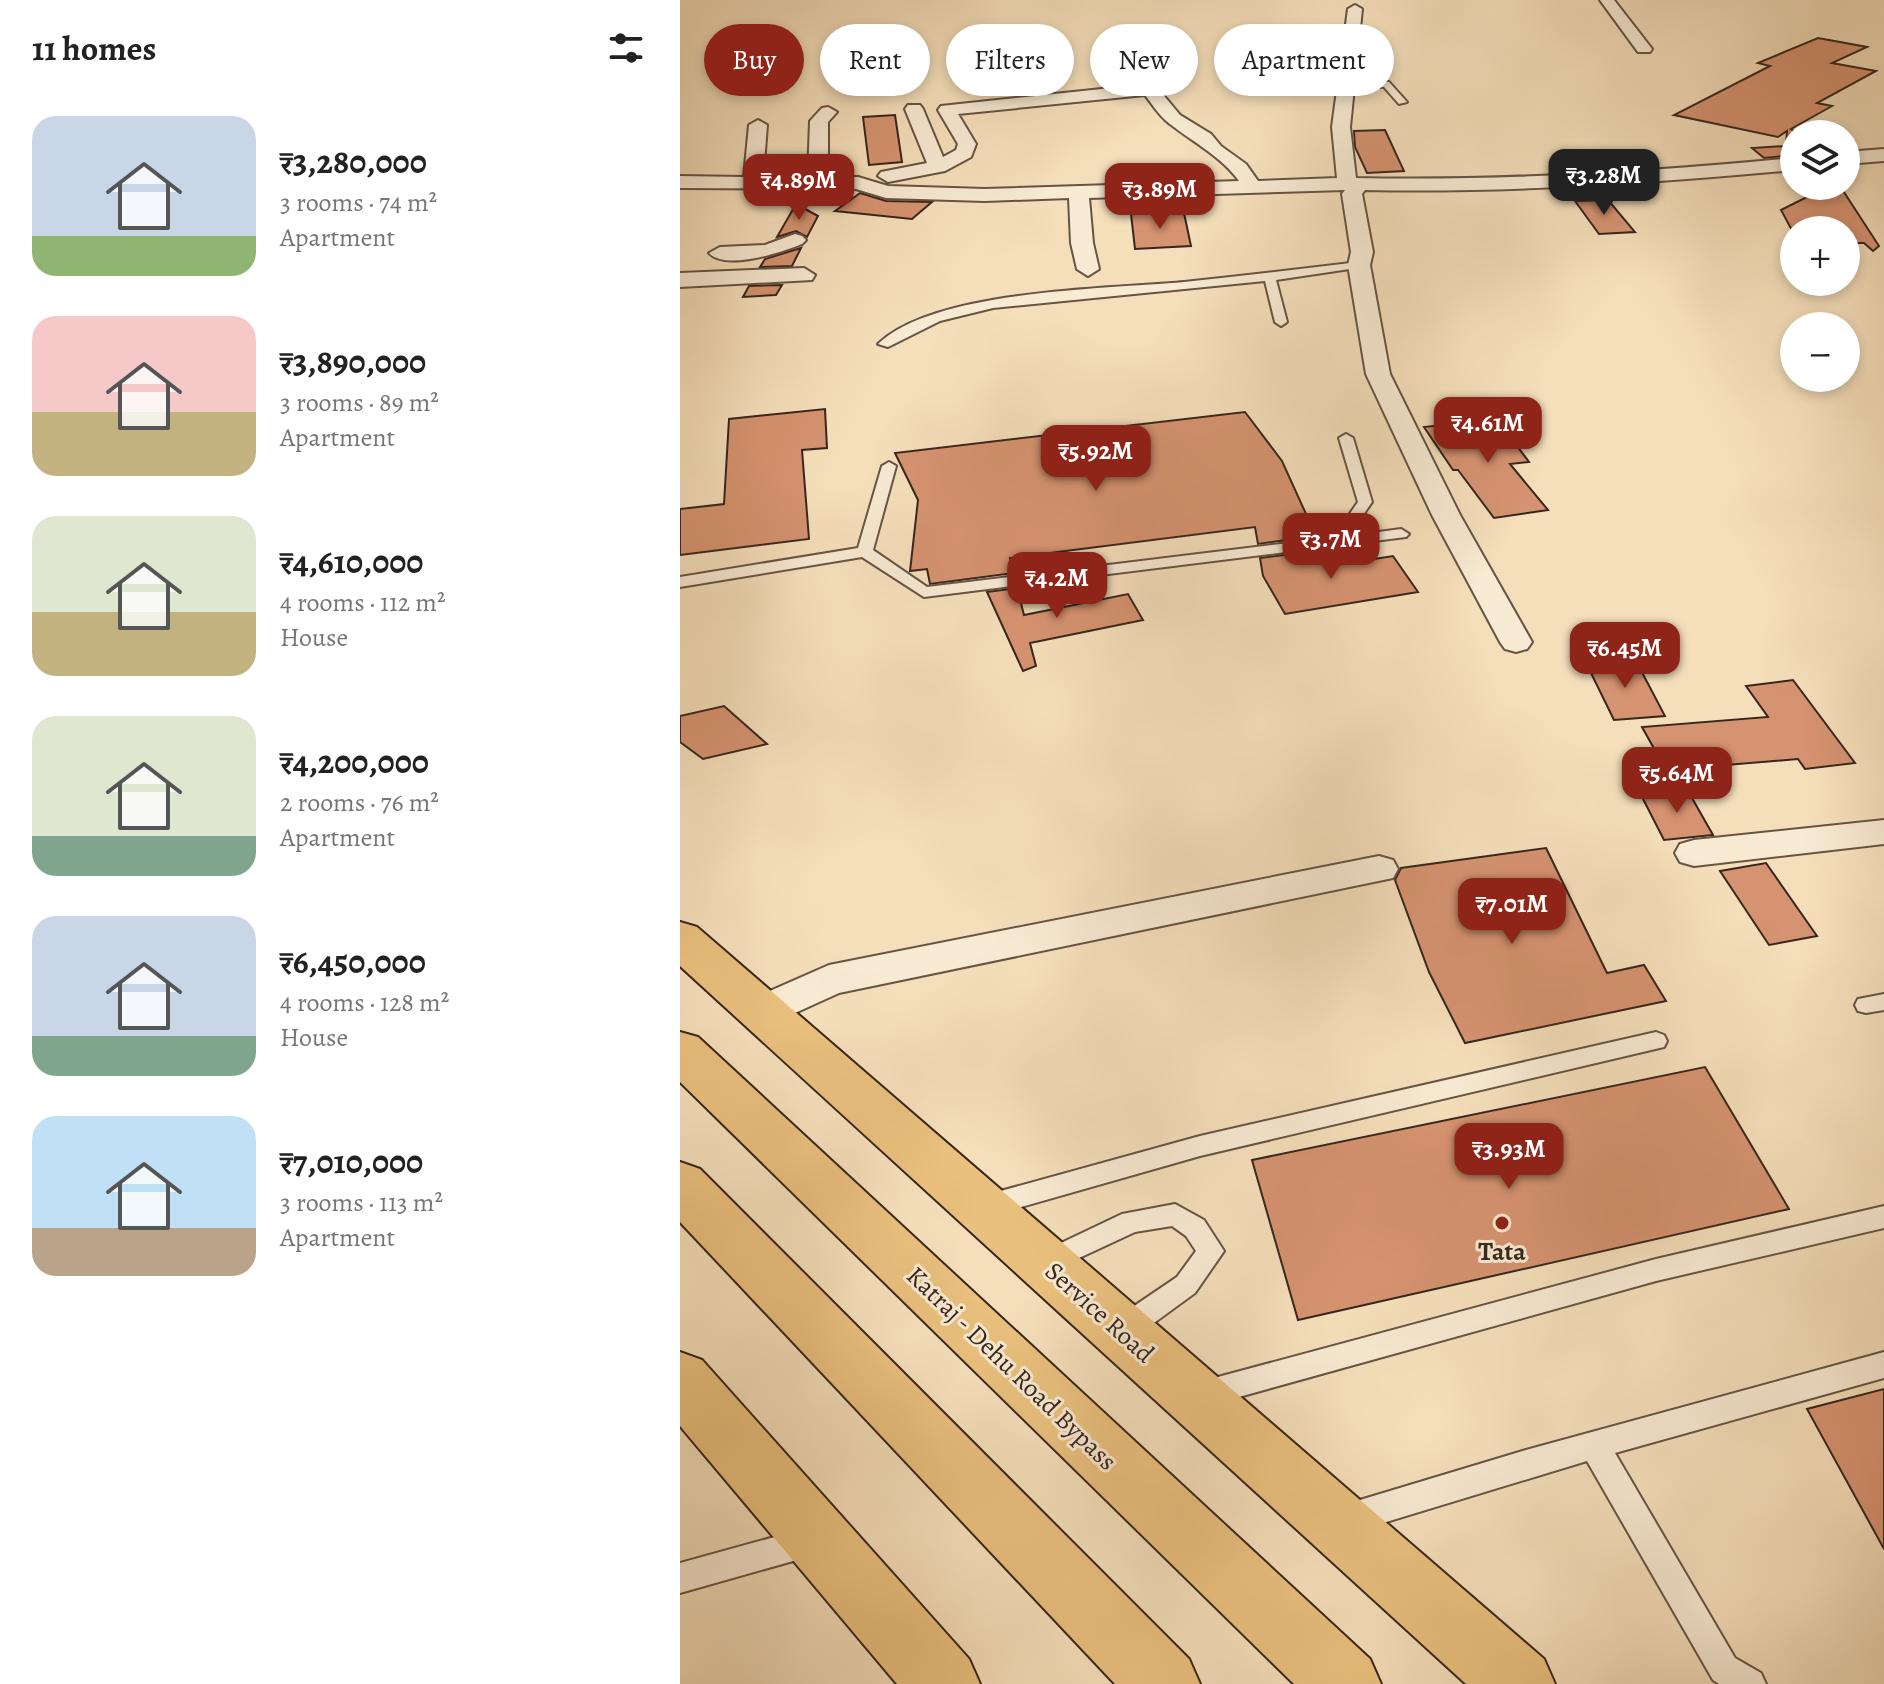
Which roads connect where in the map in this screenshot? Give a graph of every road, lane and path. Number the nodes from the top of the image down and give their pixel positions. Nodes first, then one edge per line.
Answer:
1 (1607, 0) edge
2 (1355, 9) dead end
3 (1353, 24) edge
4 (1644, 49) dead end
5 (1394, 93) edge
6 (1345, 96) edge
7 (1402, 102) dead end
8 (914, 109) dead end
9 (828, 112) dead end
10 (758, 125) dead end
11 (1884, 155) edge
12 (1860, 157) edge
13 (1780, 165) edge
14 (938, 167) junction
15 (680, 182) edge
16 (753, 182) junction
17 (818, 182) junction
18 (1353, 184) junction
19 (1253, 187) junction
20 (857, 190) junction
21 (1079, 192) junction
22 (795, 240) dead end
23 (693, 253) dead end
24 (1359, 265) junction
25 (1088, 269) dead end
26 (804, 275) dead end
27 (1270, 277) junction
28 (680, 280) edge
29 (1281, 322) dead end
30 (884, 344) dead end
31 (1346, 438) dead end
32 (889, 466) dead end
33 (1401, 534) dead end
34 (1308, 548) junction
35 (865, 552) junction
36 (680, 582) edge
37 (1516, 642) dead end
38 (1884, 832) edge
39 (1694, 853) dead end
40 (1379, 869) dead end
41 (680, 939) edge
42 (762, 1012) junction
43 (1656, 1041) dead end
44 (680, 1051) edge
45 (680, 1185) edge
46 (982, 1207) junction
47 (1884, 1217) edge
48 (1045, 1263) junction
49 (1121, 1331) junction
50 (1884, 1365) edge
51 (680, 1380) edge
52 (1195, 1396) junction
53 (1594, 1445) junction
54 (1336, 1522) junction
55 (819, 1540) junction
56 (680, 1578) edge
57 (944, 1684) edge
58 (1164, 1684) edge
59 (1345, 1684) edge
60 (1519, 1684) edge
61 (1750, 1684) edge

1 - 4 street
2 - 3 street
5 - 7 lane
6 - 18 street
8 - 14 street
9 - 17 street
10 - 16 street
11 - 12 street
13 - 18 street
14 - 19 street
14 - 20 street
15 - 16 street
16 - 17 street
17 - 20 street
18 - 19 street
18 - 24 street
19 - 21 street
20 - 21 street
21 - 25 street
22 - 23 street
24 - 27 lane
24 - 37 street
26 - 28 street
27 - 29 lane
27 - 30 lane
31 - 34 lane
32 - 35 lane
33 - 34 lane
34 - 35 lane
35 - 36 lane
38 - 39 street
40 - 42 street
41 - 42 main road, Service Road
42 - 46 main road, Service Road
43 - 46 lane
44 - 59 main road, Katraj - Dehu Road Bypass
45 - 58 main road
46 - 48 main road, Service Road
47 - 52 lane
48 - 49 main road, Service Road
48 - 49 lane
49 - 52 main road, Service Road
50 - 53 lane
51 - 55 main road
52 - 54 main road, Service Road
53 - 54 lane
53 - 61 lane
54 - 60 main road, Service Road
55 - 56 lane
55 - 57 main road

